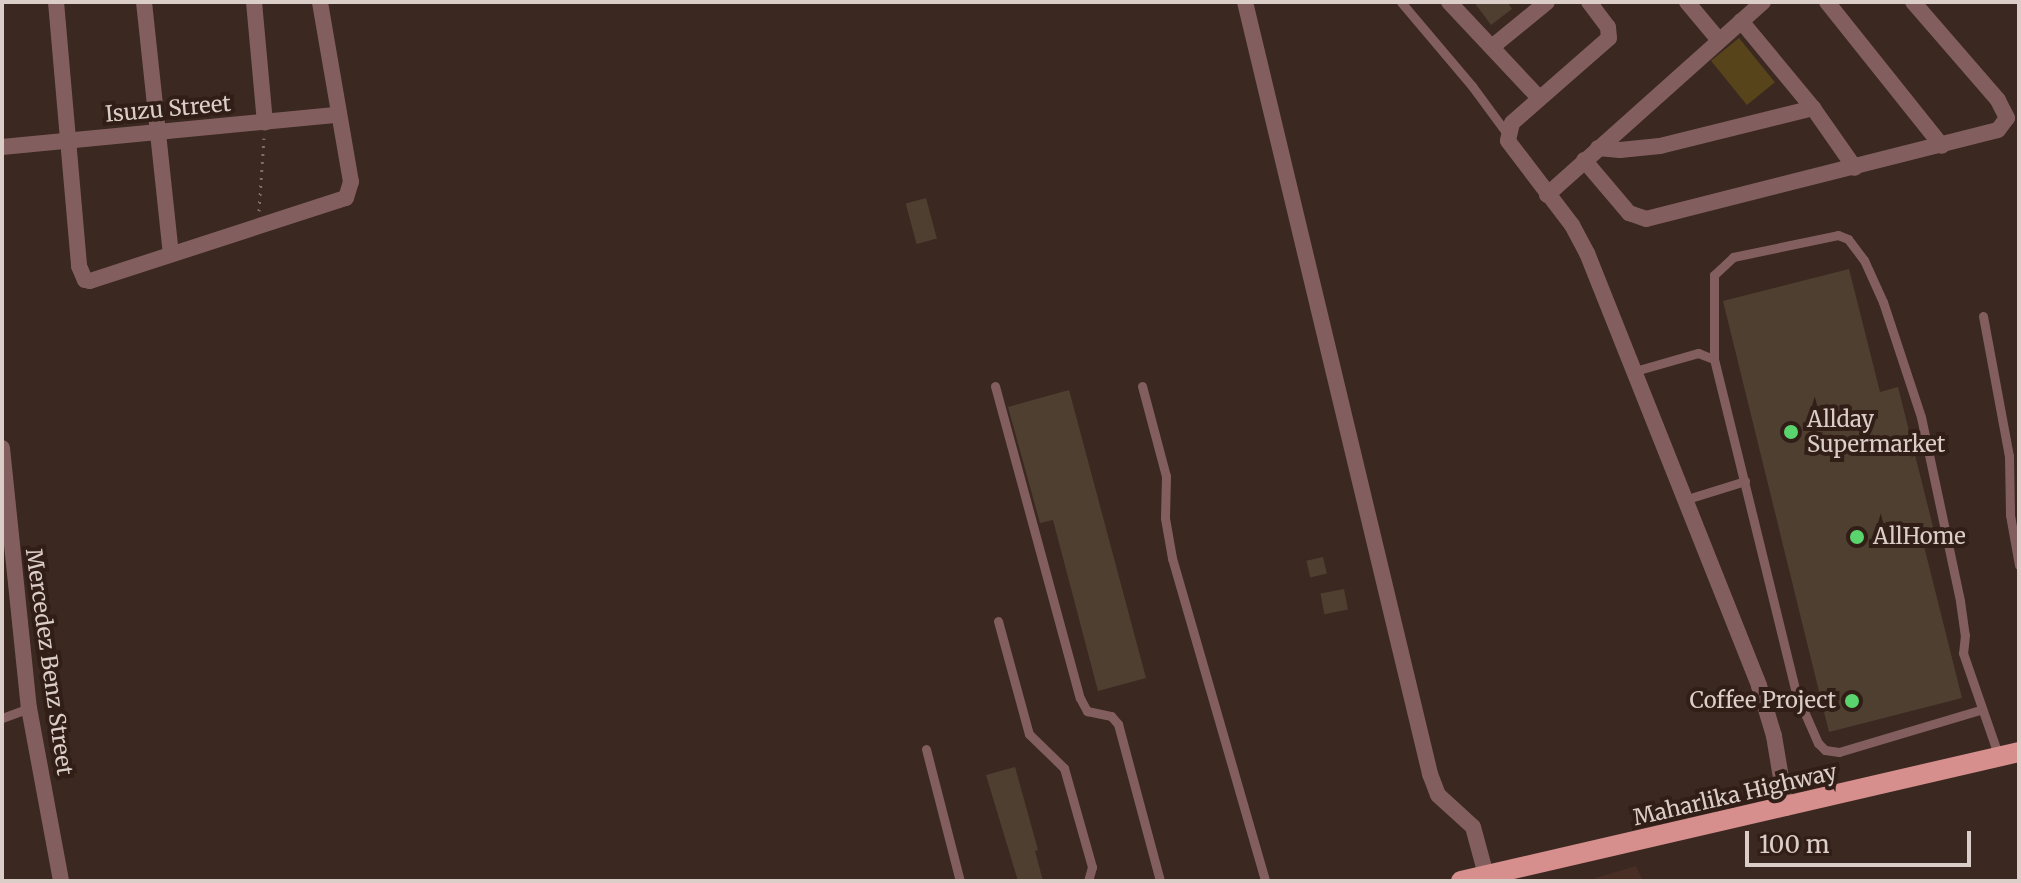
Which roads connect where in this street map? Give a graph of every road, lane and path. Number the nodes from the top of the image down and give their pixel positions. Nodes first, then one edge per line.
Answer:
1 (56, 2) edge
2 (144, 2) edge
3 (254, 2) edge
4 (320, 2) edge
5 (1245, 2) edge
6 (1401, 2) edge
7 (1449, 2) edge
8 (1547, 2) edge
9 (1589, 2) edge
10 (1687, 2) edge
11 (1763, 2) edge
12 (1827, 2) edge
13 (1913, 2) edge
14 (1741, 21) junction
15 (1718, 39) junction
16 (1492, 47) junction
17 (1539, 98) junction
18 (1813, 108) junction
19 (337, 115) junction
20 (265, 123) junction
21 (156, 133) junction
22 (1508, 135) junction
23 (67, 140) junction
24 (1942, 146) junction
25 (2, 147) edge
26 (1598, 148) junction
27 (1584, 160) junction
28 (1855, 168) junction
29 (1547, 195) junction
30 (258, 226) junction
31 (171, 254) junction
32 (1983, 316) dead end
33 (1714, 359) junction
34 (1635, 371) junction
35 (995, 386) dead end
36 (1142, 386) dead end
37 (2, 448) edge
38 (1745, 481) junction
39 (1684, 500) junction
40 (5, 521) edge
41 (2019, 565) edge
42 (998, 621) dead end
43 (29, 708) junction
44 (1980, 710) junction
45 (2, 718) edge
46 (926, 749) dead end
47 (2009, 755) edge
48 (1786, 808) junction
49 (1486, 875) junction
50 (61, 881) edge
51 (960, 881) edge
52 (1088, 881) edge
53 (1160, 881) edge
54 (1265, 881) edge
55 (1461, 881) edge

1 - 23 street
2 - 21 street
3 - 20 street
4 - 19 street
5 - 49 street
6 - 22 lane
7 - 16 street
8 - 16 street
9 - 17 street
10 - 15 street
11 - 14 street
12 - 24 street
13 - 24 street
14 - 15 street
14 - 18 street
15 - 26 street
16 - 17 street
17 - 22 street
18 - 26 street
18 - 28 street
19 - 20 street, Isuzu Street
19 - 30 street
20 - 21 street, Isuzu Street
20 - 30 path
21 - 23 street, Isuzu Street
21 - 31 street
22 - 29 street
23 - 25 street, Isuzu Street
23 - 31 street
24 - 28 street
26 - 27 street
27 - 28 street
27 - 29 street
29 - 34 street
30 - 31 street
32 - 41 lane
33 - 34 lane
33 - 38 lane
33 - 44 lane
34 - 39 street
35 - 53 lane
36 - 54 lane
37 - 40 street, Mercedez Benz Street
38 - 39 lane
38 - 44 lane
39 - 48 street
40 - 43 street, Mercedez Benz Street
42 - 52 lane
43 - 45 lane
43 - 50 street, Mercedez Benz Street
44 - 47 lane
46 - 51 lane
47 - 48 main road, Maharlika Highway
48 - 49 main road, Maharlika Highway
49 - 55 main road, Maharlika Highway

